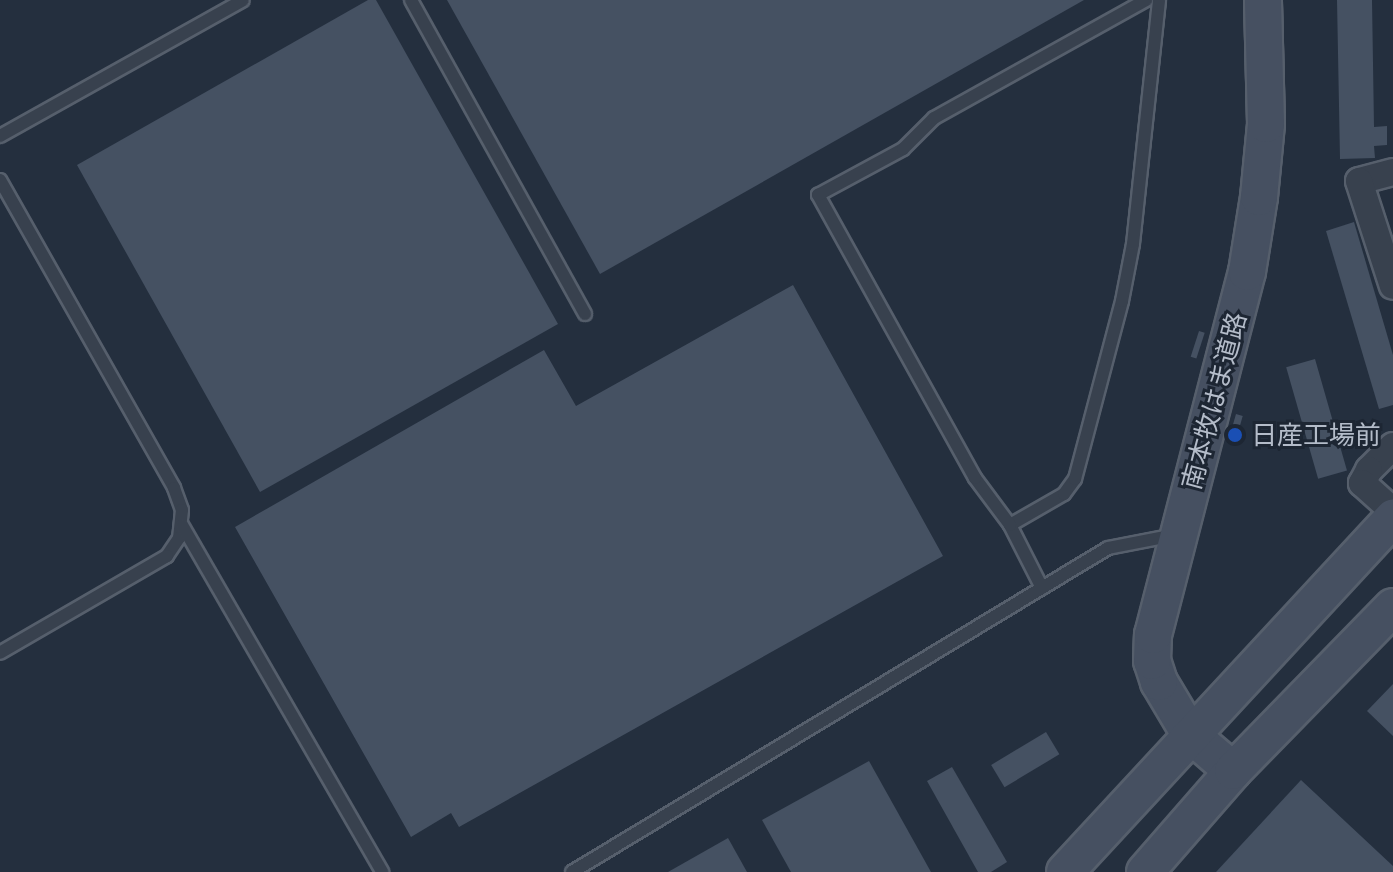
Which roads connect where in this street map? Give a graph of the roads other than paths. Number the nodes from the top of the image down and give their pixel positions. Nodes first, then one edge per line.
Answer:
1 (243, 0) edge
2 (411, 0) edge
3 (1146, 0) edge
4 (1159, 0) edge
5 (1263, 0) edge
6 (0, 136) edge
7 (1393, 172) edge
8 (0, 180) edge
9 (1393, 286) edge
10 (585, 314) dead end
11 (1393, 446) edge
12 (1393, 511) edge
13 (1393, 518) edge
14 (182, 525) junction
15 (1010, 525) junction
16 (1178, 534) junction
17 (1042, 588) junction
18 (1393, 607) edge
19 (0, 653) edge
20 (1190, 734) junction
21 (1233, 771) junction
22 (382, 872) edge
23 (572, 872) edge
24 (1065, 872) edge
25 (1145, 872) edge

1 - 6 lane
2 - 10 lane
3 - 15 lane
4 - 15 lane
5 - 16 street, 南本牧はま道路
7 - 9 street
8 - 14 lane
11 - 12 street
13 - 20 street
14 - 19 lane
14 - 22 lane
15 - 17 lane
16 - 17 lane
16 - 20 street, 南本牧はま道路
17 - 23 lane
18 - 21 street
20 - 21 street, 南本牧はま道路
20 - 24 street
21 - 25 street

